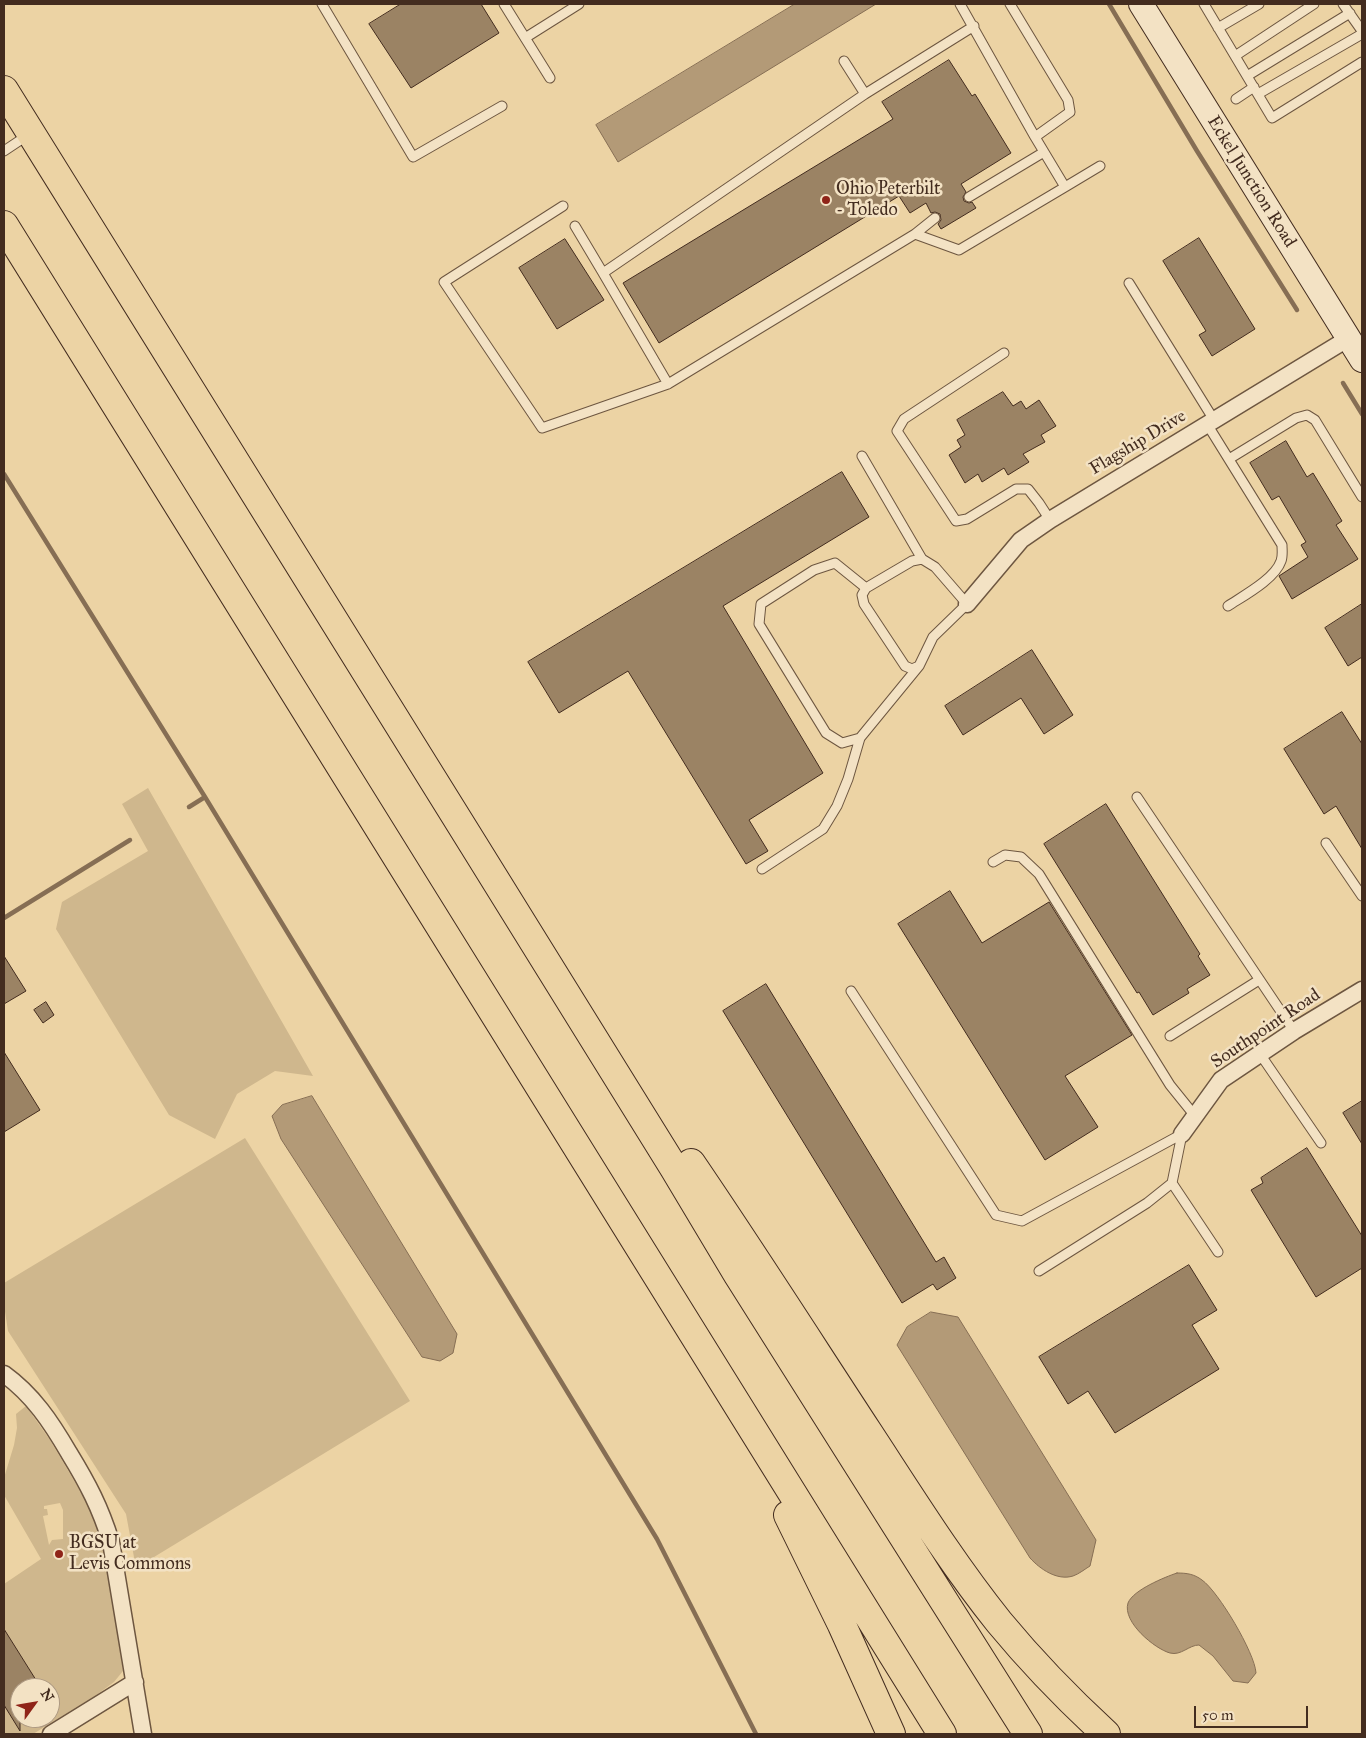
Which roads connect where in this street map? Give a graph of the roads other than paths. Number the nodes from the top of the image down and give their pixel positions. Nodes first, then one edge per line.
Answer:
1 (322, 4) edge
2 (504, 4) edge
3 (579, 4) edge
4 (960, 4) edge
5 (1010, 4) edge
6 (1141, 4) edge
7 (1206, 4) edge
8 (1259, 4) edge
9 (1314, 4) edge
10 (1344, 4) edge
11 (1350, 13) junction
12 (974, 26) junction
13 (1218, 28) junction
14 (1362, 33) edge
15 (525, 38) junction
16 (1235, 56) junction
17 (844, 61) dead end
18 (1362, 62) edge
19 (1246, 76) junction
20 (550, 78) dead end
21 (4, 90) edge
22 (1256, 91) junction
23 (866, 94) junction
24 (1236, 99) dead end
25 (502, 106) dead end
26 (31, 133) junction
27 (1035, 137) junction
28 (4, 151) edge
29 (1044, 152) junction
30 (1100, 166) dead end
31 (1065, 187) junction
32 (969, 197) dead end
33 (563, 206) dead end
34 (935, 218) dead end
35 (4, 225) edge
36 (575, 226) dead end
37 (916, 234) junction
38 (602, 273) junction
39 (1129, 283) dead end
40 (1358, 351) edge
41 (1004, 353) dead end
42 (668, 384) junction
43 (1211, 422) junction
44 (862, 456) dead end
45 (1229, 459) junction
46 (1362, 497) edge
47 (1050, 520) junction
48 (922, 559) junction
49 (866, 588) junction
50 (966, 604) junction
51 (1228, 606) dead end
52 (919, 666) junction
53 (860, 738) junction
54 (1137, 797) dead end
55 (1326, 843) dead end
56 (473, 844) junction
57 (993, 862) dead end
58 (762, 869) dead end
59 (1362, 896) edge
60 (1259, 980) junction
61 (1362, 990) edge
62 (851, 992) dead end
63 (1294, 1031) junction
64 (1170, 1036) dead end
65 (1260, 1054) junction
66 (1195, 1116) junction
67 (1182, 1134) junction
68 (1321, 1143) dead end
69 (1172, 1183) junction
70 (1218, 1252) dead end
71 (1039, 1271) dead end
72 (671, 1298) junction
73 (4, 1374) edge
74 (135, 1682) junction
75 (52, 1734) edge
76 (143, 1734) edge
77 (892, 1734) edge
78 (942, 1734) edge
79 (1028, 1734) edge
80 (1106, 1734) edge

1 - 25 lane
2 - 15 lane
3 - 15 lane
4 - 12 lane
5 - 27 lane
6 - 40 street, Eckel Junction Road
7 - 13 lane
8 - 13 lane
9 - 16 lane
10 - 11 lane
11 - 14 lane
11 - 19 lane
12 - 23 lane
12 - 27 lane
13 - 16 lane
14 - 22 lane
15 - 20 lane
16 - 19 lane
17 - 23 lane
18 - 22 lane
19 - 22 lane
21 - 26 highway
22 - 24 lane
23 - 38 lane
26 - 28 lane
26 - 56 highway
27 - 29 lane
29 - 31 lane
29 - 32 lane
30 - 31 lane
31 - 37 lane
33 - 42 lane
34 - 37 lane
35 - 72 highway
36 - 38 lane
37 - 42 lane
38 - 42 lane
39 - 43 lane
40 - 43 street, Flagship Drive
41 - 47 lane
43 - 45 lane
43 - 47 street, Flagship Drive
44 - 48 lane
45 - 46 lane
45 - 51 lane
47 - 50 street, Flagship Drive
48 - 49 lane
48 - 50 lane
49 - 52 lane
49 - 53 lane
50 - 52 lane
52 - 53 lane
53 - 58 lane
54 - 60 lane
55 - 59 lane
56 - 79 highway
56 - 80 highway
57 - 66 lane
60 - 63 lane
60 - 64 lane
61 - 63 street, Southpoint Road
62 - 67 lane
63 - 65 street, Southpoint Road
65 - 66 street, Southpoint Road
65 - 68 lane
66 - 67 street, Southpoint Road
67 - 69 lane
69 - 70 lane
69 - 71 lane
72 - 77 highway
72 - 78 highway
73 - 74 street
74 - 75 street
74 - 76 street

